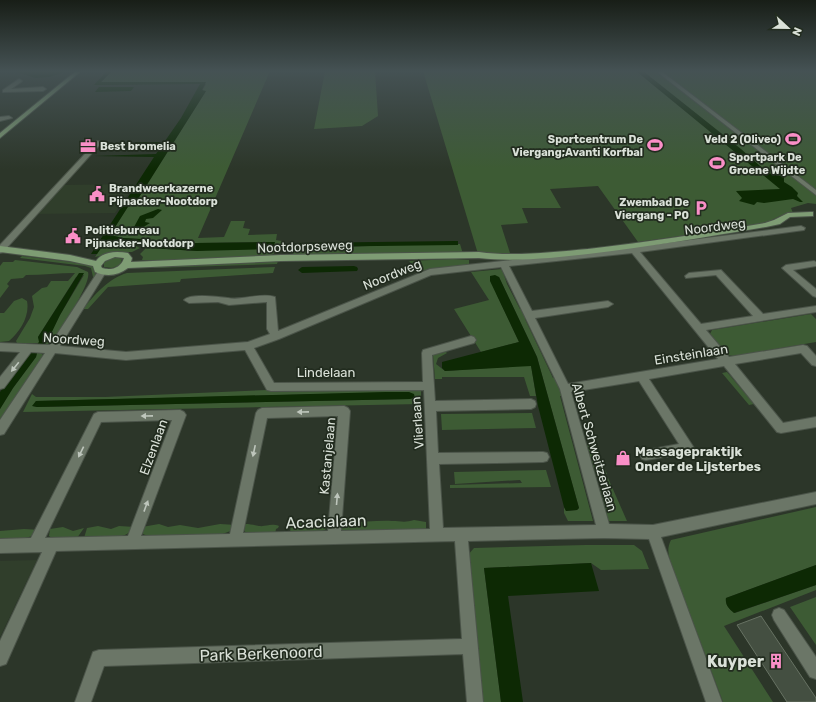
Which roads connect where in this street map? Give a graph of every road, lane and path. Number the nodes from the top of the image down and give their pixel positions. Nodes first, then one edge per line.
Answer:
1 (39, 104) edge
2 (700, 104) edge
3 (9, 118) dead end
4 (0, 119) edge
5 (0, 136) edge
6 (99, 142) dead end
7 (816, 193) edge
8 (814, 216) edge
9 (801, 228) dead end
10 (0, 250) edge
11 (634, 250) junction
12 (495, 257) joint
13 (127, 263) junction
14 (504, 264) junction
15 (814, 264) dead end
16 (103, 267) junction
17 (689, 276) dead end
18 (816, 294) edge
19 (189, 300) dead end
20 (608, 304) dead end
21 (816, 309) edge
22 (529, 315) junction
23 (761, 318) junction
24 (699, 328) junction
25 (276, 336) junction
26 (471, 340) dead end
27 (248, 346) junction
28 (0, 347) edge
29 (39, 349) junction
30 (726, 362) junction
31 (816, 362) edge
32 (641, 376) junction
33 (0, 385) edge
34 (428, 386) junction
35 (565, 389) junction
36 (531, 404) dead end
37 (430, 406) junction
38 (816, 422) edge
39 (0, 430) edge
40 (646, 455) dead end
41 (543, 457) dead end
42 (433, 459) junction
43 (816, 498) edge
44 (604, 531) junction
45 (653, 532) junction
46 (461, 535) junction
47 (437, 536) junction
48 (334, 538) junction
49 (235, 541) junction
50 (132, 543) junction
51 (52, 545) junction
52 (0, 546) edge
53 (35, 546) junction
54 (779, 615) dead end
55 (470, 646) junction
56 (0, 658) edge
57 (816, 671) edge
58 (83, 702) edge
59 (475, 702) edge
60 (714, 702) edge

1 - 5 main road
2 - 7 street
3 - 4 street
6 - 10 street
8 - 12 main road, Noordweg
9 - 11 street, Noordweg
10 - 16 main road
11 - 14 street, Noordweg
11 - 24 street
12 - 13 main road, Nootdorpseweg
13 - 16 main road
13 - 16 main road
14 - 22 street, Albert Schweitzerlaan
14 - 25 street, Noordweg
15 - 18 street
16 - 29 street
17 - 23 street
19 - 25 street
20 - 22 street
21 - 23 street
22 - 35 street, Albert Schweitzerlaan
23 - 24 street
24 - 30 street
25 - 27 street, Noordweg
26 - 34 street, Vlierlaan
27 - 29 street, Noordweg
27 - 34 street, Lindelaan
28 - 29 street, Noordweg
29 -> 33 street
29 - 39 street
30 - 31 street, Einsteinlaan
30 - 32 street, Einsteinlaan
30 - 38 street
32 - 35 street, Einsteinlaan
32 - 40 street
34 - 37 street, Vlierlaan
35 - 44 street, Albert Schweitzerlaan
36 - 37 street
37 - 42 street, Vlierlaan
41 - 42 street
42 - 47 street, Vlierlaan
43 - 45 street, Acacialaan
44 - 45 street, Acacialaan
44 - 46 street, Acacialaan
45 - 60 street
46 - 47 street, Acacialaan
46 - 55 street
47 - 48 street, Acacialaan
48 - 49 street, Acacialaan
48 -> 49 street, Kastanjelaan
49 - 50 street, Acacialaan
50 - 51 street, Acacialaan
50 -> 53 street, Elzenlaan
51 - 53 street, Acacialaan
51 - 56 street
52 - 53 street, Acacialaan
54 - 57 street
55 - 58 street, Park Berkenoord
55 - 59 street

